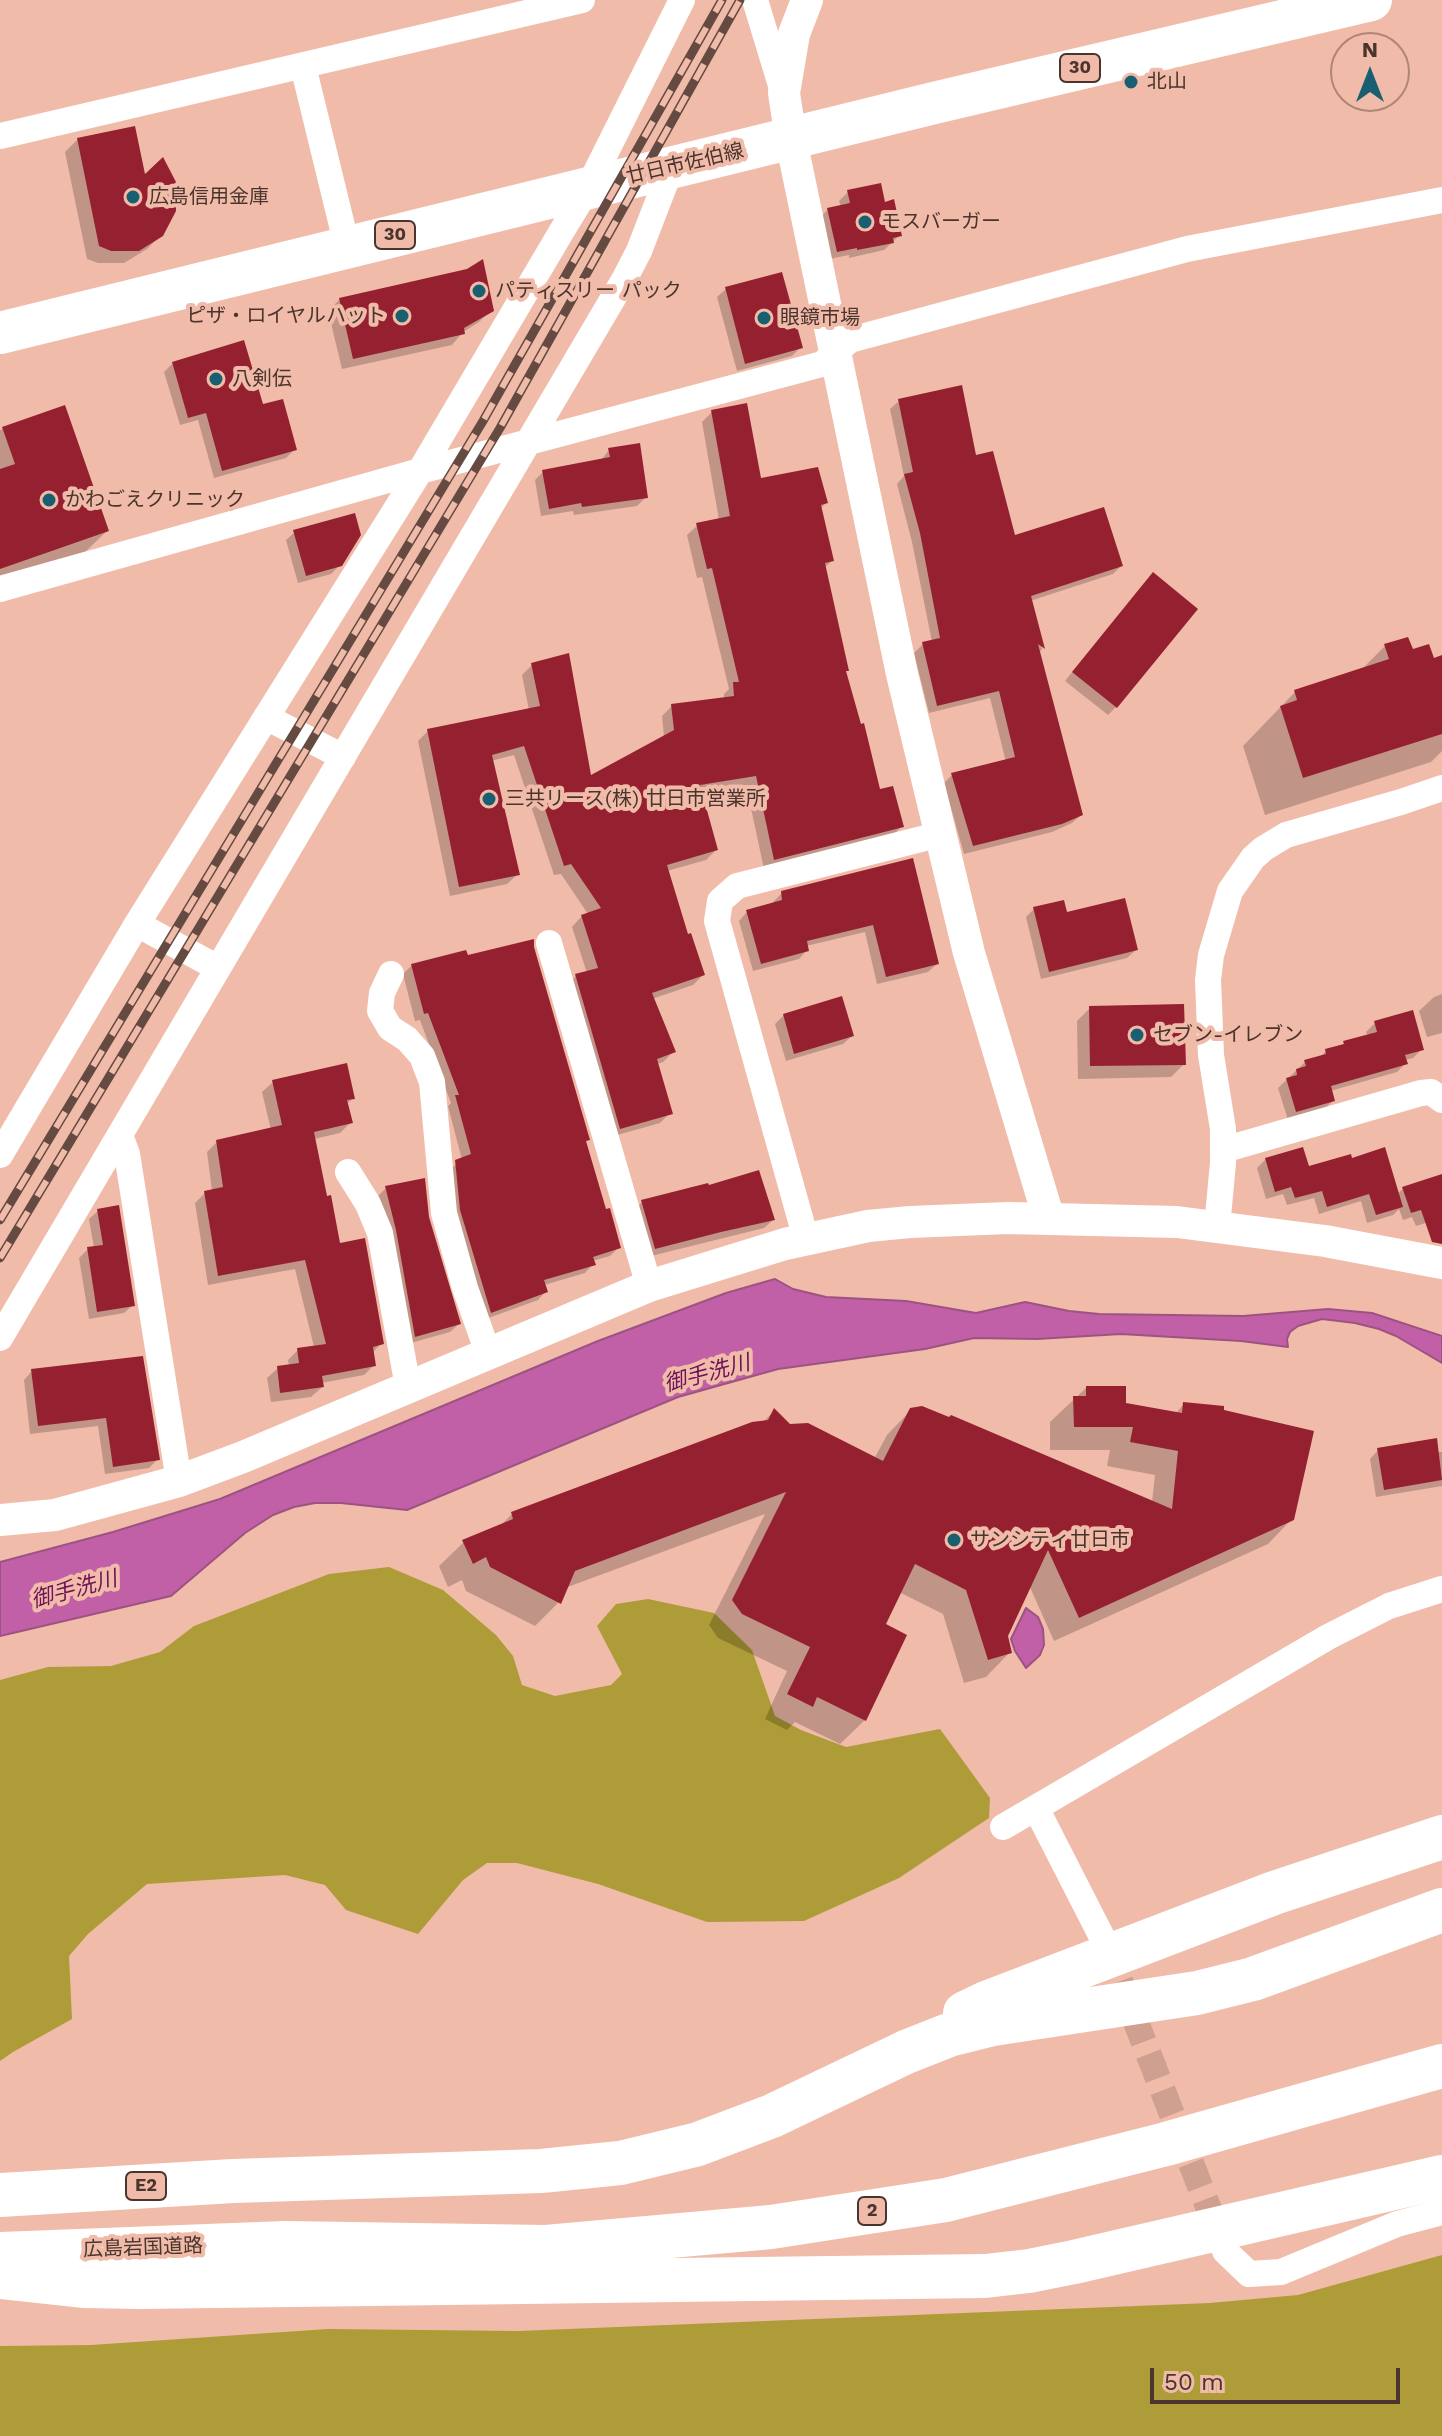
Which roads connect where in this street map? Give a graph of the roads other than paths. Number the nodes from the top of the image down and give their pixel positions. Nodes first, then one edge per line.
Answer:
1 (582, 0) edge
2 (682, 0) edge
3 (755, 0) edge
4 (807, 0) edge
5 (1371, 0) edge
6 (303, 66) junction
7 (784, 93) junction
8 (0, 136) edge
9 (791, 140) junction
10 (671, 168) junction
11 (588, 188) junction
12 (1442, 200) edge
13 (347, 246) junction
14 (0, 333) edge
15 (836, 354) junction
16 (528, 443) junction
17 (420, 471) junction
18 (0, 589) edge
19 (266, 717) junction
20 (343, 757) junction
21 (1442, 788) edge
22 (941, 834) junction
23 (137, 924) junction
24 (549, 943) dead end
25 (218, 968) junction
26 (391, 974) dead end
27 (1442, 1100) edge
28 (120, 1135) junction
29 (1223, 1150) junction
30 (0, 1155) edge
31 (348, 1172) dead end
32 (1049, 1219) junction
33 (1217, 1227) junction
34 (806, 1239) junction
35 (1442, 1263) edge
36 (649, 1286) junction
37 (0, 1338) edge
38 (488, 1353) junction
39 (408, 1387) junction
40 (179, 1481) junction
41 (0, 1520) edge
42 (1442, 1589) edge
43 (1036, 1808) junction
44 (1003, 1827) dead end
45 (1434, 1837) edge
46 (1442, 1910) edge
47 (1104, 1941) tunnel mouth
48 (906, 2052) junction
49 (1442, 2066) edge
50 (1442, 2177) edge
51 (0, 2195) edge
52 (1442, 2212) edge
53 (546, 2247) junction
54 (1225, 2251) tunnel mouth
55 (0, 2254) edge
56 (0, 2277) edge
57 (673, 2280) junction

1 - 6 street
2 - 11 street
3 - 7 street
4 - 7 street
5 - 9 main road, 廿日市佐伯線 / 30
6 - 8 street
6 - 13 street
7 - 9 street
9 - 10 main road, 廿日市佐伯線 / 30
9 - 15 street
10 - 11 main road, 廿日市佐伯線 / 30
10 - 16 street
11 - 13 main road, 廿日市佐伯線 / 30
11 - 17 street
12 - 15 street
13 - 14 main road, 廿日市佐伯線 / 30
15 - 16 street
15 - 22 street
16 - 17 street
16 - 20 street
17 - 18 street
17 - 19 street
19 - 20 street
19 - 23 street
20 - 25 street
21 - 29 street
22 - 32 street
22 - 34 street
23 - 25 street
23 - 30 street
24 - 36 street
25 - 28 street
26 - 38 street
27 - 29 street
28 - 37 street
28 - 40 street
29 - 33 street
31 - 39 street
32 - 33 street
32 - 34 street
33 - 35 street
34 - 36 street
36 - 38 street
38 - 39 street
39 - 40 street
40 - 41 street
42 - 43 street
43 - 44 street
43 - 47 street
45 - 48 highway
46 - 48 highway
48 - 51 highway, E2
49 - 53 highway, 2
50 - 57 highway
52 - 54 street
53 - 55 highway, 広島岩国道路 / 2
53 - 57 highway
56 - 57 highway

